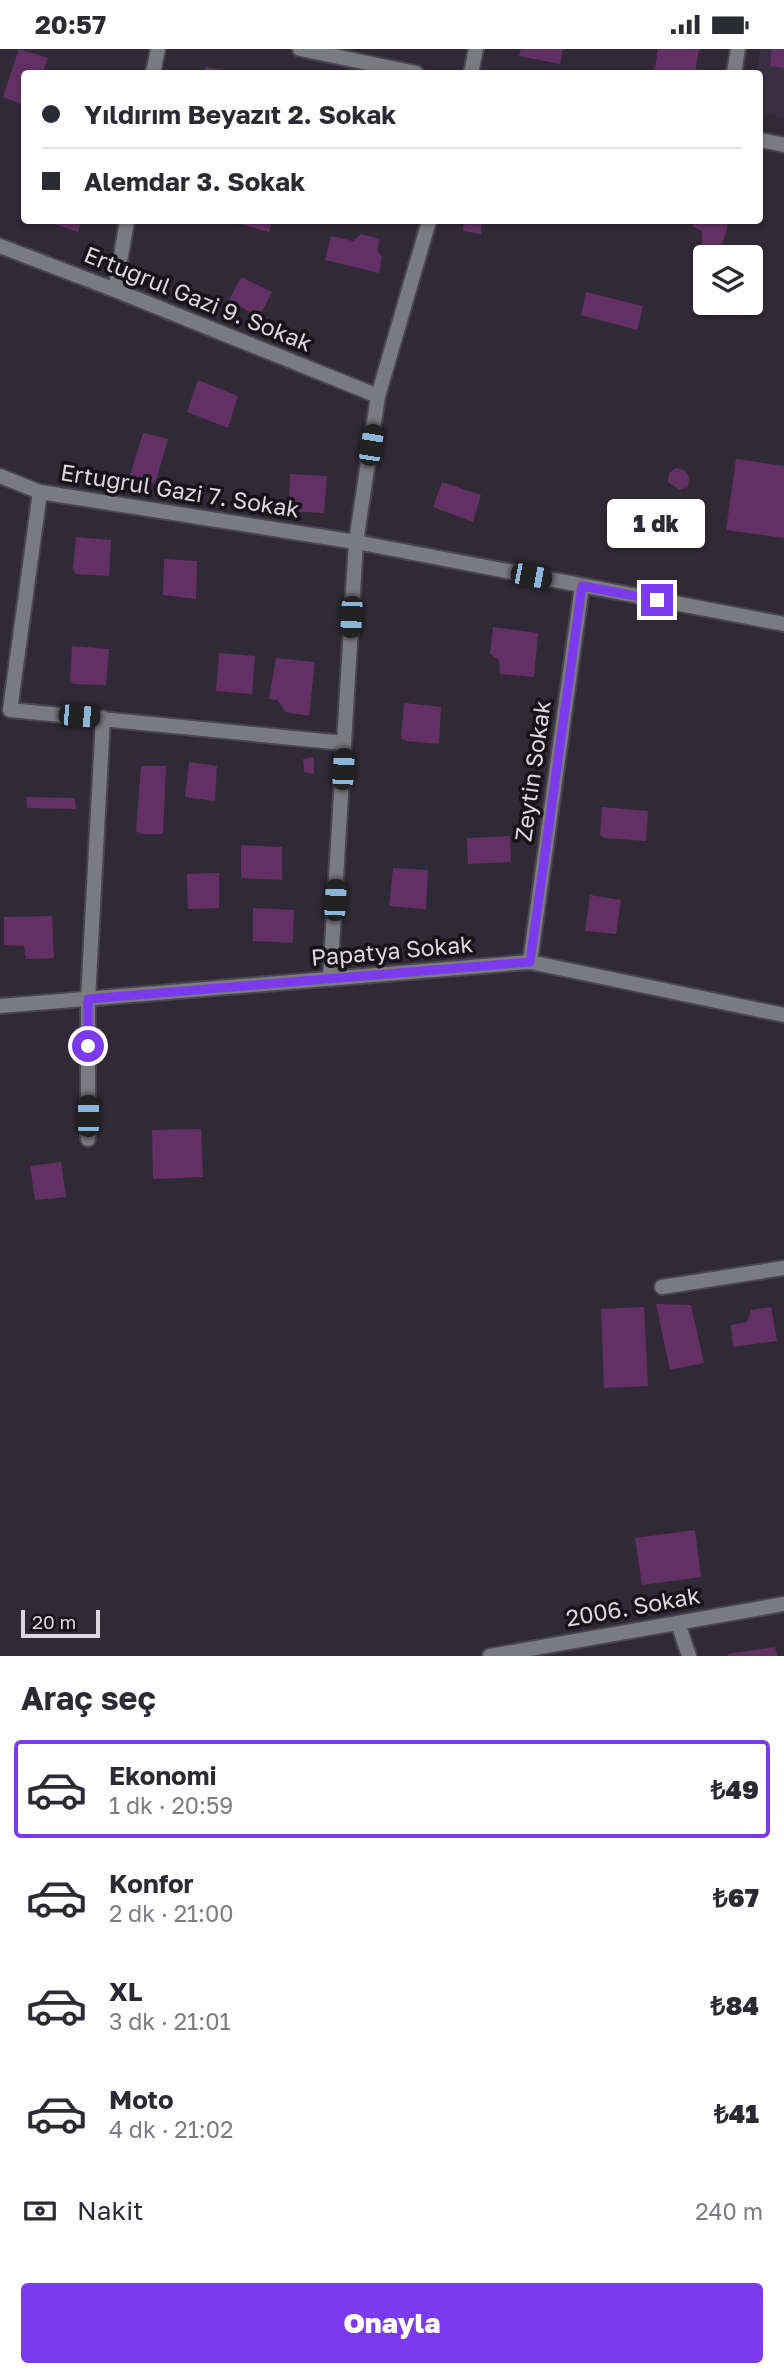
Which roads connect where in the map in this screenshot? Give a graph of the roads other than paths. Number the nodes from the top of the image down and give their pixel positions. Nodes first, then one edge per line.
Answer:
1 (158, 49) edge
2 (300, 49) edge
3 (476, 49) edge
4 (738, 49) edge
5 (154, 70) edge
6 (402, 70) edge
7 (472, 70) edge
8 (734, 70) edge
9 (763, 141) edge
10 (784, 145) edge
11 (126, 224) edge
12 (428, 224) edge
13 (0, 246) edge
14 (115, 290) junction
15 (378, 396) junction
16 (0, 476) edge
17 (40, 492) junction
18 (356, 542) junction
19 (582, 586) junction
20 (784, 624) edge
21 (103, 718) junction
22 (344, 743) junction
23 (530, 962) junction
24 (330, 979) junction
25 (88, 999) junction
26 (0, 1006) edge
27 (784, 1014) edge
28 (88, 1139) dead end
29 (784, 1268) edge
30 (662, 1287) dead end
31 (784, 1604) edge
32 (678, 1623) junction
33 (490, 1656) edge
34 (689, 1656) edge

1 - 5 street
2 - 6 street
3 - 7 street
4 - 8 street
9 - 10 street
11 - 14 street
12 - 15 street
13 - 14 street, Ertuğrul Gazi 9. Sokak
14 - 15 street, Ertuğrul Gazi 9. Sokak
15 - 18 street
16 - 17 street, Ertuğrul Gazi 7. Sokak
17 - 18 street, Ertuğrul Gazi 7. Sokak
17 - 21 street
18 - 19 street, Ertuğrul Gazi 7. Sokak
18 - 22 street
19 - 20 street, Ertuğrul Gazi 7. Sokak
19 - 23 street, Zeytin Sokak
21 - 22 street
21 - 25 street
22 - 24 street
23 - 24 street, Papatya Sokak
23 - 27 street, Papatya Sokak
24 - 25 street, Papatya Sokak
25 - 26 street, Papatya Sokak
25 - 28 street
29 - 30 street
31 - 32 street, 2006. Sokak
32 - 33 street, 2006. Sokak
32 - 34 street

